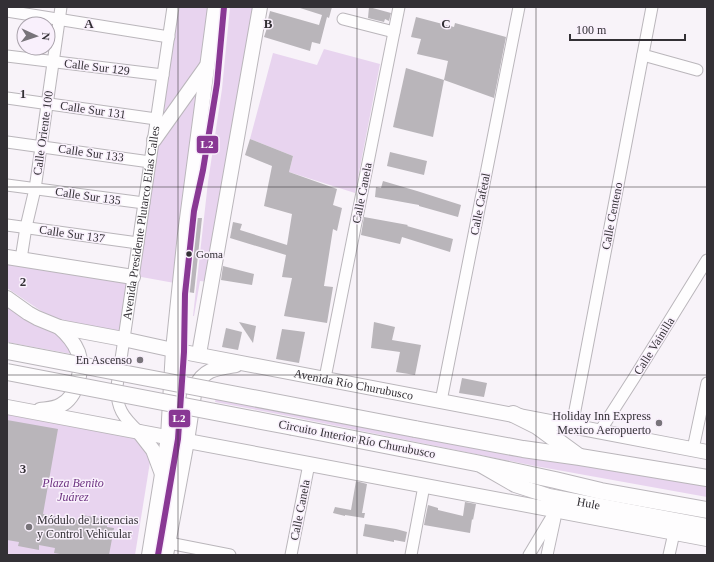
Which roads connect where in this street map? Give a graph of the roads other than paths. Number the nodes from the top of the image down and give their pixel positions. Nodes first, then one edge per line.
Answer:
1 (61, 7) edge
2 (173, 7) edge
3 (215, 7) edge
4 (260, 7) edge
5 (399, 7) edge
6 (519, 7) edge
7 (652, 7) edge
8 (7, 11) edge
9 (60, 19) junction
10 (342, 19) dead end
11 (394, 32) junction
12 (169, 36) junction
13 (643, 55) junction
14 (7, 56) edge
15 (53, 61) junction
16 (207, 65) junction
17 (697, 70) dead end
18 (163, 75) junction
19 (7, 98) edge
20 (47, 103) junction
21 (156, 119) junction
22 (154, 140) junction
23 (7, 142) edge
24 (40, 146) junction
25 (150, 162) junction
26 (7, 186) edge
27 (35, 189) junction
28 (144, 203) junction
29 (7, 224) edge
30 (26, 227) junction
31 (138, 243) junction
32 (7, 257) edge
33 (21, 259) junction
34 (707, 260) edge
35 (133, 277) junction
36 (7, 298) edge
37 (59, 327) junction
38 (123, 339) junction
39 (173, 350) junction
40 (7, 351) edge
41 (199, 354) junction
42 (245, 363) junction
43 (7, 372) edge
44 (325, 378) junction
45 (707, 383) edge
46 (441, 401) junction
47 (7, 407) edge
48 (30, 411) junction
49 (513, 414) junction
50 (572, 426) junction
51 (600, 431) junction
52 (139, 432) junction
53 (168, 437) junction
54 (187, 441) junction
55 (700, 450) edge
56 (580, 457) junction
57 (476, 463) junction
58 (309, 464) junction
59 (162, 474) junction
60 (707, 478) edge
61 (424, 486) junction
62 (556, 510) junction
63 (707, 510) edge
64 (707, 526) edge
65 (674, 533) junction
66 (707, 539) edge
67 (168, 549) edge
68 (149, 555) edge
69 (230, 555) edge
70 (291, 555) edge
71 (411, 555) edge
72 (528, 555) edge
73 (548, 555) edge
74 (669, 555) edge

1 - 9 street, Calle Oriente 100
2 - 12 street, Avenida Presidente Plutarco Elías Calles
3 - 16 main road
4 - 41 main road
5 - 11 street, Calle Canela
6 - 46 street, Calle Cafetal
7 - 13 street, Calle Centeno
8 - 9 street
9 - 12 street
9 - 15 street, Calle Oriente 100
10 - 11 street
11 - 44 street, Calle Canela
12 - 18 street, Avenida Presidente Plutarco Elías Calles
13 - 17 street
13 - 50 street, Calle Centeno
14 - 15 street, Calle Sur 129
15 - 18 street, Calle Sur 129
15 - 20 street, Calle Oriente 100
16 - 22 main road
16 - 39 main road
18 - 21 street, Avenida Presidente Plutarco Elías Calles
19 - 20 street, Calle Sur 131
20 - 21 street, Calle Sur 131
20 - 24 street, Calle Oriente 100
21 - 22 street, Avenida Presidente Plutarco Elías Calles
22 - 25 street, Avenida Presidente Plutarco Elías Calles
23 - 24 street, Calle Sur 133
24 - 25 street, Calle Sur 133
24 - 27 street, Calle Oriente 100
25 - 28 street, Avenida Presidente Plutarco Elías Calles
26 - 27 street, Calle Sur 135
27 - 28 street, Calle Sur 135
27 - 30 street, Calle Oriente 100
28 - 31 street, Avenida Presidente Plutarco Elías Calles
29 - 30 street, Calle Sur 137
30 - 31 street, Calle Sur 137
30 - 33 street, Calle Oriente 100
31 - 35 street, Avenida Presidente Plutarco Elías Calles
32 - 33 main road
33 - 35 main road
34 - 51 street, Calle Vainilla
35 - 38 street, Avenida Presidente Plutarco Elías Calles
36 - 37 main road, Avenida Río Churubusco
37 - 38 main road, Avenida Río Churubusco
37 - 48 main road
38 - 39 main road, Avenida Río Churubusco
38 - 52 street, Avenida Presidente Plutarco Elías Calles
39 - 41 main road, Avenida Río Churubusco
39 - 53 main road
40 - 56 highway, Circuito Interior Río Churubusco, bridge
41 - 42 main road, Avenida Río Churubusco
42 - 44 main road, Avenida Río Churubusco
42 - 54 main road
43 - 57 highway, Circuito Interior Río Churubusco, bridge
44 - 46 main road, Avenida Río Churubusco
45 - 55 street
46 - 49 main road, Avenida Río Churubusco
47 - 48 main road
48 - 52 main road
49 - 50 main road, Avenida Río Churubusco
49 - 56 highway
50 - 51 main road, Avenida Río Churubusco
51 - 55 main road, Avenida Río Churubusco
52 - 53 main road
52 - 59 main road
53 - 54 main road
53 - 59 main road
54 - 58 main road
54 - 67 main road
56 - 60 highway, Circuito Interior Río Churubusco
57 - 63 highway, Circuito Interior Río Churubusco
57 - 64 main road, Hule
58 - 61 main road
58 - 70 street, Calle Canela
59 - 68 main road
61 - 62 main road
61 - 71 street
62 - 65 main road
62 - 72 street
62 - 73 street
65 - 66 main road
65 - 74 street
67 - 69 street

